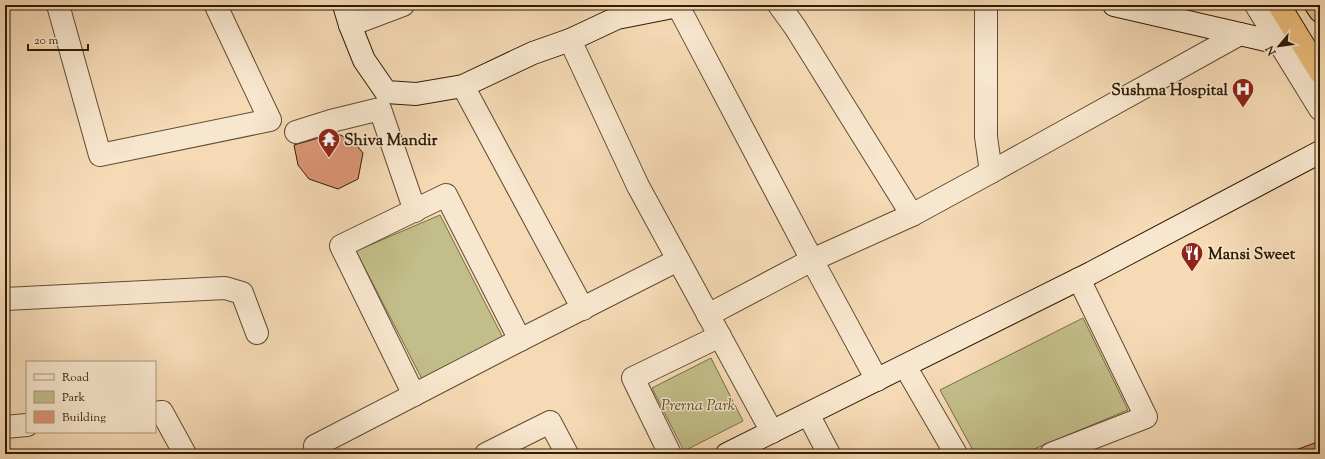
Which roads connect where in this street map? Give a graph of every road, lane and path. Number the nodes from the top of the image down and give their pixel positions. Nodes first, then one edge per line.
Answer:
1 (58, 5) edge
2 (403, 5) edge
3 (683, 5) edge
4 (779, 5) edge
5 (986, 5) edge
6 (1114, 5) edge
7 (1256, 5) edge
8 (1279, 5) edge
9 (1316, 5) edge
10 (219, 6) edge
11 (678, 6) edge
12 (1320, 11) edge
13 (616, 12) edge
14 (347, 15) edge
15 (1240, 34) junction
16 (570, 40) junction
17 (1279, 43) junction
18 (1320, 72) edge
19 (463, 86) junction
20 (1320, 109) edge
21 (296, 132) dead end
22 (1320, 152) edge
23 (991, 172) junction
24 (415, 210) junction
25 (912, 215) junction
26 (678, 260) junction
27 (812, 260) junction
28 (1078, 280) junction
29 (5, 299) edge
30 (583, 308) junction
31 (708, 315) junction
32 (257, 333) dead end
33 (720, 336) junction
34 (520, 340) junction
35 (905, 366) junction
36 (877, 380) junction
37 (414, 395) junction
38 (156, 413) edge
39 (808, 414) junction
40 (26, 425) edge
41 (5, 427) edge
42 (772, 432) junction
43 (185, 454) edge
44 (319, 454) edge
45 (486, 454) edge
46 (567, 454) edge
47 (670, 454) edge
48 (727, 454) edge
49 (829, 454) edge
50 (956, 454) edge
51 (1051, 454) edge

1 - 10 street
2 - 14 street
3 - 11 street
4 - 25 street
5 - 23 street
6 - 15 street
7 - 17 street
8 - 18 highway
9 - 12 highway
11 - 13 street
11 - 27 street
13 - 16 street
14 - 19 street
15 - 17 street
15 - 23 street
16 - 19 street
16 - 26 street
17 - 20 street
19 - 30 street
21 - 24 street
22 - 28 street
23 - 25 street
24 - 34 street
24 - 37 street
25 - 27 street
26 - 30 street
26 - 31 street
27 - 31 street
27 - 36 street
28 - 35 street
28 - 51 street
29 - 32 street
30 - 34 street
31 - 33 street
33 - 42 street
33 - 47 street
34 - 37 street
35 - 36 street
35 - 50 street
36 - 39 street
37 - 44 street
38 - 43 street
39 - 42 street
39 - 49 street
40 - 41 street
42 - 48 street
45 - 46 street

